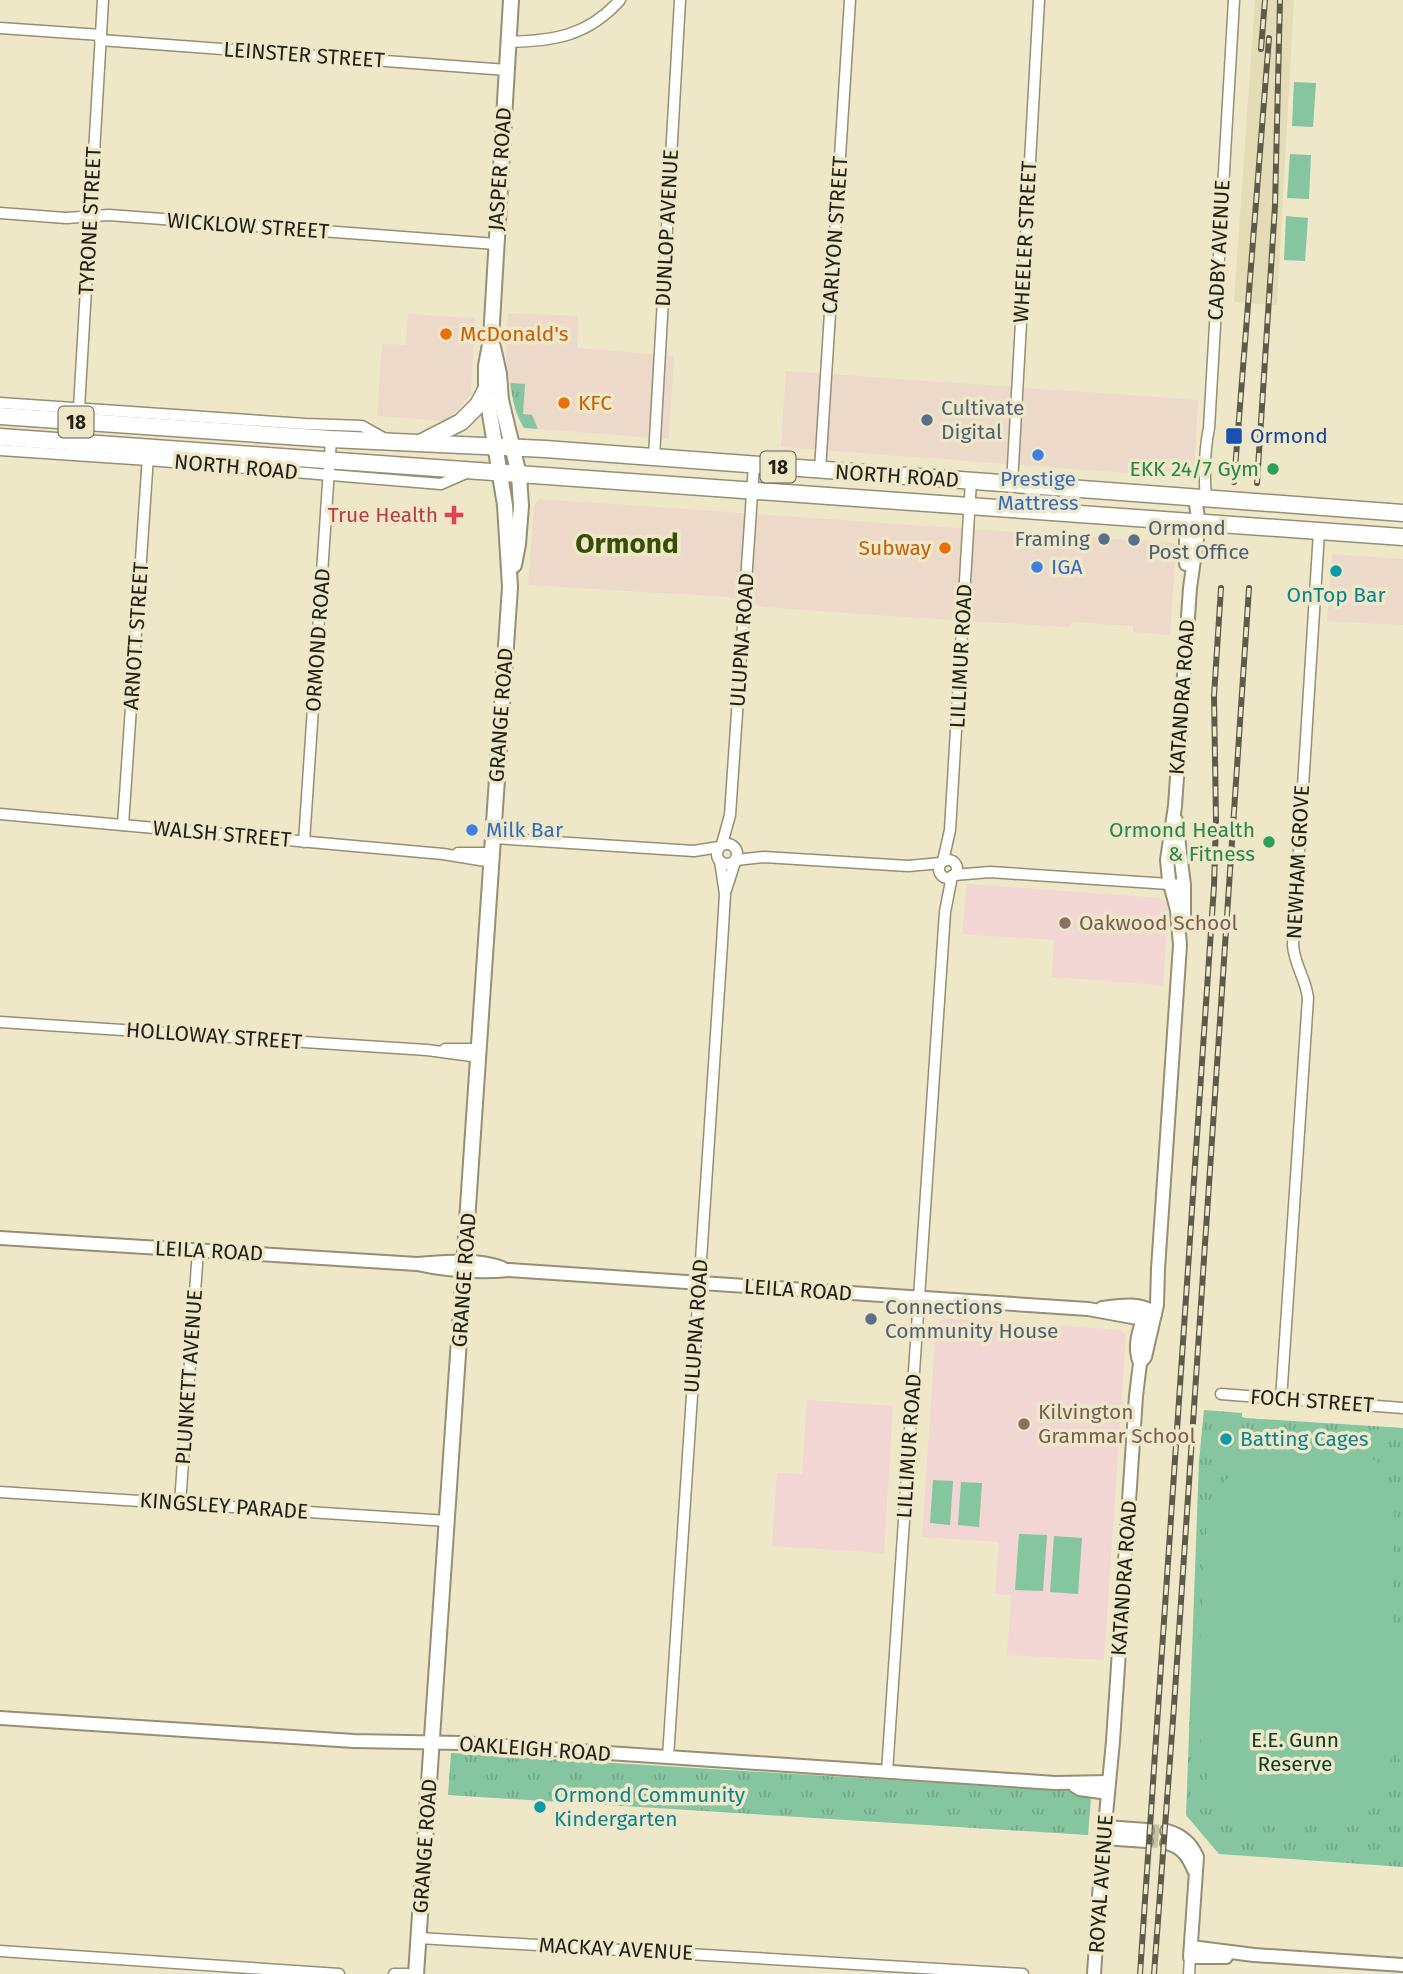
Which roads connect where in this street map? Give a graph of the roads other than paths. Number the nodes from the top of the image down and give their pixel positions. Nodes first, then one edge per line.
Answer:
1 (103, 0) edge
2 (511, 0) edge
3 (620, 0) edge
4 (681, 0) edge
5 (850, 0) edge
6 (1039, 0) edge
7 (1234, 0) edge
8 (0, 28) edge
9 (101, 38) junction
10 (508, 42) junction
11 (506, 71) junction
12 (0, 213) edge
13 (90, 216) junction
14 (496, 244) junction
15 (491, 339) junction
16 (486, 390) junction
17 (0, 403) edge
18 (78, 415) junction
19 (0, 416) edge
20 (0, 437) edge
21 (331, 439) junction
22 (77, 442) junction
23 (391, 442) junction
24 (420, 443) junction
25 (494, 446) junction
26 (513, 448) junction
27 (0, 450) edge
28 (587, 452) junction
29 (148, 453) junction
30 (654, 457) junction
31 (754, 466) junction
32 (330, 468) junction
33 (820, 470) junction
34 (499, 474) junction
35 (519, 475) junction
36 (587, 480) junction
37 (971, 481) junction
38 (1012, 484) junction
39 (752, 491) junction
40 (1200, 498) junction
41 (970, 507) junction
42 (1403, 513) edge
43 (1193, 523) junction
44 (1319, 532) junction
45 (1403, 537) edge
46 (510, 587) junction
47 (1175, 806) junction
48 (0, 814) edge
49 (123, 825) junction
50 (494, 838) junction
51 (304, 842) junction
52 (694, 851) junction
53 (730, 851) junction
54 (492, 858) junction
55 (719, 860) junction
56 (948, 869) junction
57 (1170, 884) junction
58 (1184, 885) junction
59 (725, 894) junction
60 (1180, 945) junction
61 (0, 1022) edge
62 (479, 1053) junction
63 (0, 1238) edge
64 (198, 1250) junction
65 (465, 1267) junction
66 (699, 1283) junction
67 (919, 1298) junction
68 (1149, 1314) junction
69 (1221, 1394) dead end
70 (1281, 1400) junction
71 (1403, 1408) edge
72 (0, 1492) edge
73 (180, 1504) junction
74 (448, 1521) junction
75 (0, 1718) edge
76 (433, 1743) junction
77 (668, 1757) junction
78 (887, 1772) junction
79 (1109, 1788) junction
80 (1105, 1833) junction
81 (1146, 1836) tunnel mouth
82 (1167, 1837) tunnel mouth
83 (419, 1938) junction
84 (0, 1951) edge
85 (1191, 1952) junction
86 (1403, 1965) edge
87 (339, 1974) edge
88 (394, 1974) edge
89 (407, 1974) edge
90 (416, 1974) edge
91 (1023, 1974) edge
92 (1094, 1974) edge
93 (1189, 1974) edge

1 - 9 street, TYRONE STREET
2 - 10 main road, JASPER ROAD
3 - 10 street
4 - 30 street, DUNLOP AVENUE
5 - 33 street, CARLYON STREET
6 - 38 street, WHEELER STREET
7 - 40 street, CADBY AVENUE
8 - 9 street, LEINSTER STREET
9 - 11 street, LEINSTER STREET
9 - 13 street, TYRONE STREET
10 - 11 main road, JASPER ROAD
11 - 14 main road, JASPER ROAD
12 - 13 street, WICKLOW STREET
13 - 14 street, WICKLOW STREET
13 - 18 street, TYRONE STREET
14 - 15 main road, JASPER ROAD
15 - 16 main road, JASPER ROAD
15 - 26 main road, JASPER ROAD
16 - 24 highway
16 - 25 main road, JASPER ROAD
17 - 18 street, NORTH ROAD
18 - 19 highway, NORTH ROAD / 18
18 - 21 highway, NORTH ROAD / 18
18 - 22 street, TYRONE STREET
18 - 23 street, NORTH ROAD
20 - 22 highway, NORTH ROAD / 18
21 - 23 highway, NORTH ROAD / 18
21 - 32 street, ORMOND ROAD
22 - 29 highway, NORTH ROAD / 18
23 - 24 highway, NORTH ROAD / 18
24 - 25 highway, NORTH ROAD / 18
25 - 26 highway, NORTH ROAD / 18
25 - 34 main road, GRANGE ROAD
26 - 28 highway, NORTH ROAD / 18
26 - 35 main road, JASPER ROAD
27 - 29 street, NORTH ROAD
28 - 30 highway, NORTH ROAD / 18
28 - 36 highway
29 - 32 highway, NORTH ROAD / 18
29 - 49 street, ARNOTT STREET
30 - 31 highway, NORTH ROAD / 18
31 - 33 highway, NORTH ROAD / 18
31 - 39 street, ULUPNA ROAD
32 - 34 highway, NORTH ROAD / 18
32 - 51 street, ORMOND ROAD
33 - 37 highway, NORTH ROAD / 18
34 - 35 highway, NORTH ROAD / 18
34 - 46 main road, GRANGE ROAD
35 - 36 highway, NORTH ROAD / 18
35 - 46 main road, GRANGE ROAD
36 - 39 highway, NORTH ROAD / 18
37 - 38 highway, NORTH ROAD / 18
37 - 41 street, LILLIMUR ROAD
38 - 40 highway, NORTH ROAD / 18
39 - 41 highway, NORTH ROAD / 18
39 - 53 street, ULUPNA ROAD
40 - 42 highway, NORTH ROAD / 18
40 - 43 street, KATANDRA ROAD
41 - 43 highway, NORTH ROAD / 18
41 - 56 street, LILLIMUR ROAD
43 - 44 highway, NORTH ROAD / 18
43 - 47 street, KATANDRA ROAD
44 - 45 highway, NORTH ROAD / 18
44 - 70 street, NEWHAM GROVE
46 - 50 main road, GRANGE ROAD
47 - 57 street, KATANDRA ROAD
47 - 58 street, KATANDRA ROAD
48 - 49 street, WALSH STREET
49 - 51 street, WALSH STREET
50 - 52 street
50 - 54 main road, GRANGE ROAD
51 - 54 street, WALSH STREET
52 - 53 street
52 - 55 street
53 - 55 street, ULUPNA ROAD
53 - 55 street
53 - 56 street
53 - 59 street, ULUPNA ROAD
54 - 62 main road, GRANGE ROAD
55 - 59 street, ULUPNA ROAD
56 - 57 street
56 - 67 street, LILLIMUR ROAD
57 - 58 street
57 - 60 street, KATANDRA ROAD
58 - 60 street, KATANDRA ROAD
59 - 66 street, ULUPNA ROAD
60 - 68 street, KATANDRA ROAD
61 - 62 street, HOLLOWAY STREET
62 - 65 main road, GRANGE ROAD
63 - 64 street, LEILA ROAD
64 - 65 street, LEILA ROAD
64 - 73 street, PLUNKETT AVENUE
65 - 66 street, LEILA ROAD
65 - 74 main road, GRANGE ROAD
66 - 67 street, LEILA ROAD
66 - 77 street, ULUPNA ROAD
67 - 68 street, LEILA ROAD
67 - 78 street, LILLIMUR ROAD
68 - 79 street, KATANDRA ROAD
69 - 70 street, FOCH STREET
70 - 71 street, FOCH STREET
72 - 73 street, KINGSLEY PARADE
73 - 74 street, KINGSLEY PARADE
74 - 76 main road, GRANGE ROAD
75 - 76 street, OAKLEIGH ROAD
76 - 77 street, OAKLEIGH ROAD
76 - 83 main road, GRANGE ROAD
77 - 78 street, OAKLEIGH ROAD
78 - 79 street, OAKLEIGH ROAD
79 - 80 street, ROYAL AVENUE
80 - 81 street
80 - 92 street, ROYAL AVENUE
82 - 85 street
83 - 90 main road, GRANGE ROAD
83 - 91 street, MACKAY AVENUE
84 - 87 street
85 - 86 street
85 - 93 street
88 - 89 street

